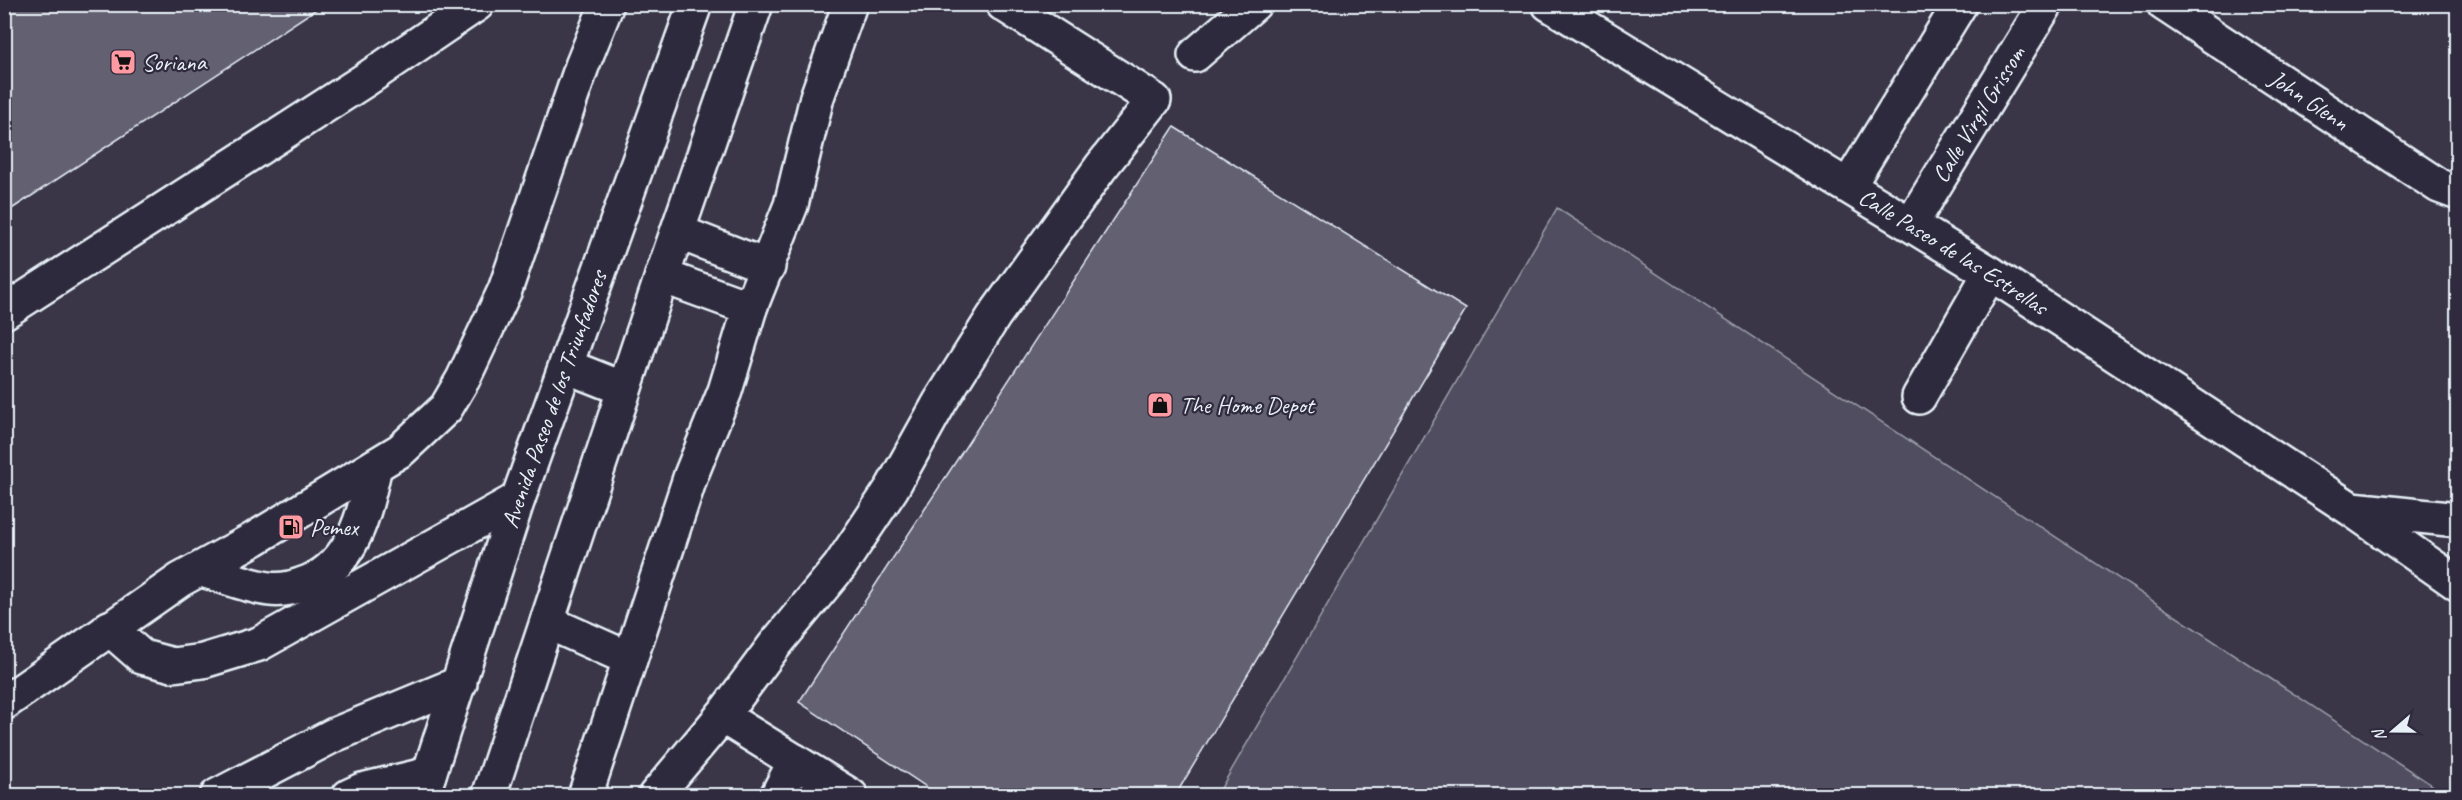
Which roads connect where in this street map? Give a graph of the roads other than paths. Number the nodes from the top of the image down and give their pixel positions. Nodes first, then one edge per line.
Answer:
1 (477, 4) edge
2 (607, 4) edge
3 (696, 4) edge
4 (756, 4) edge
5 (850, 4) edge
6 (1003, 4) edge
7 (1550, 4) edge
8 (1960, 4) edge
9 (2046, 4) edge
10 (2164, 4) edge
11 (1252, 5) edge
12 (1195, 55) dead end
13 (1849, 185) junction
14 (2457, 193) edge
15 (1911, 224) junction
16 (678, 232) junction
17 (768, 267) junction
18 (1990, 273) junction
19 (662, 276) junction
20 (750, 308) junction
21 (4, 312) edge
22 (566, 366) junction
23 (624, 389) junction
24 (1919, 397) dead end
25 (375, 466) junction
26 (518, 499) junction
27 (2351, 509) junction
28 (2457, 520) edge
29 (202, 570) junction
30 (2457, 584) edge
31 (546, 622) junction
32 (109, 628) junction
33 (630, 659) junction
34 (460, 683) junction
35 (4, 703) edge
36 (722, 716) junction
37 (795, 761) junction
38 (426, 784) edge
39 (217, 795) edge
40 (349, 795) edge
41 (489, 795) edge
42 (585, 795) edge
43 (655, 795) edge
44 (777, 795) edge
45 (850, 795) edge

1 - 21 street
2 - 25 street
3 - 22 street, Avenida Paseo de los Triunfadores
4 - 16 street
5 - 17 street
6 - 36 street
7 - 13 street, Calle Paseo de las Estrellas
8 - 13 street
9 - 15 street, Calle Virgil Grissom
10 - 14 street, John Glenn
11 - 12 street
13 - 15 street, Calle Paseo de las Estrellas
15 - 18 street, Calle Paseo de las Estrellas
16 - 17 street
16 - 19 street
17 - 20 street
18 - 24 street
18 - 27 street, Calle Paseo de las Estrellas
19 - 20 street
19 - 23 street
20 - 33 street
22 - 23 street
22 - 26 street, Avenida Paseo de los Triunfadores
23 - 31 street
25 - 29 street
25 - 29 street
26 - 32 street
26 - 34 street, Avenida Paseo de los Triunfadores
27 - 28 street, Calle Paseo de las Estrellas
27 - 30 street, Calle Paseo de las Estrellas
29 - 32 street
31 - 33 street
31 - 41 street
32 - 35 street
33 - 42 street
34 - 38 street, Avenida Paseo de los Triunfadores
34 - 39 street
36 - 37 street
36 - 43 street
37 - 44 street
37 - 45 street
38 - 40 street

